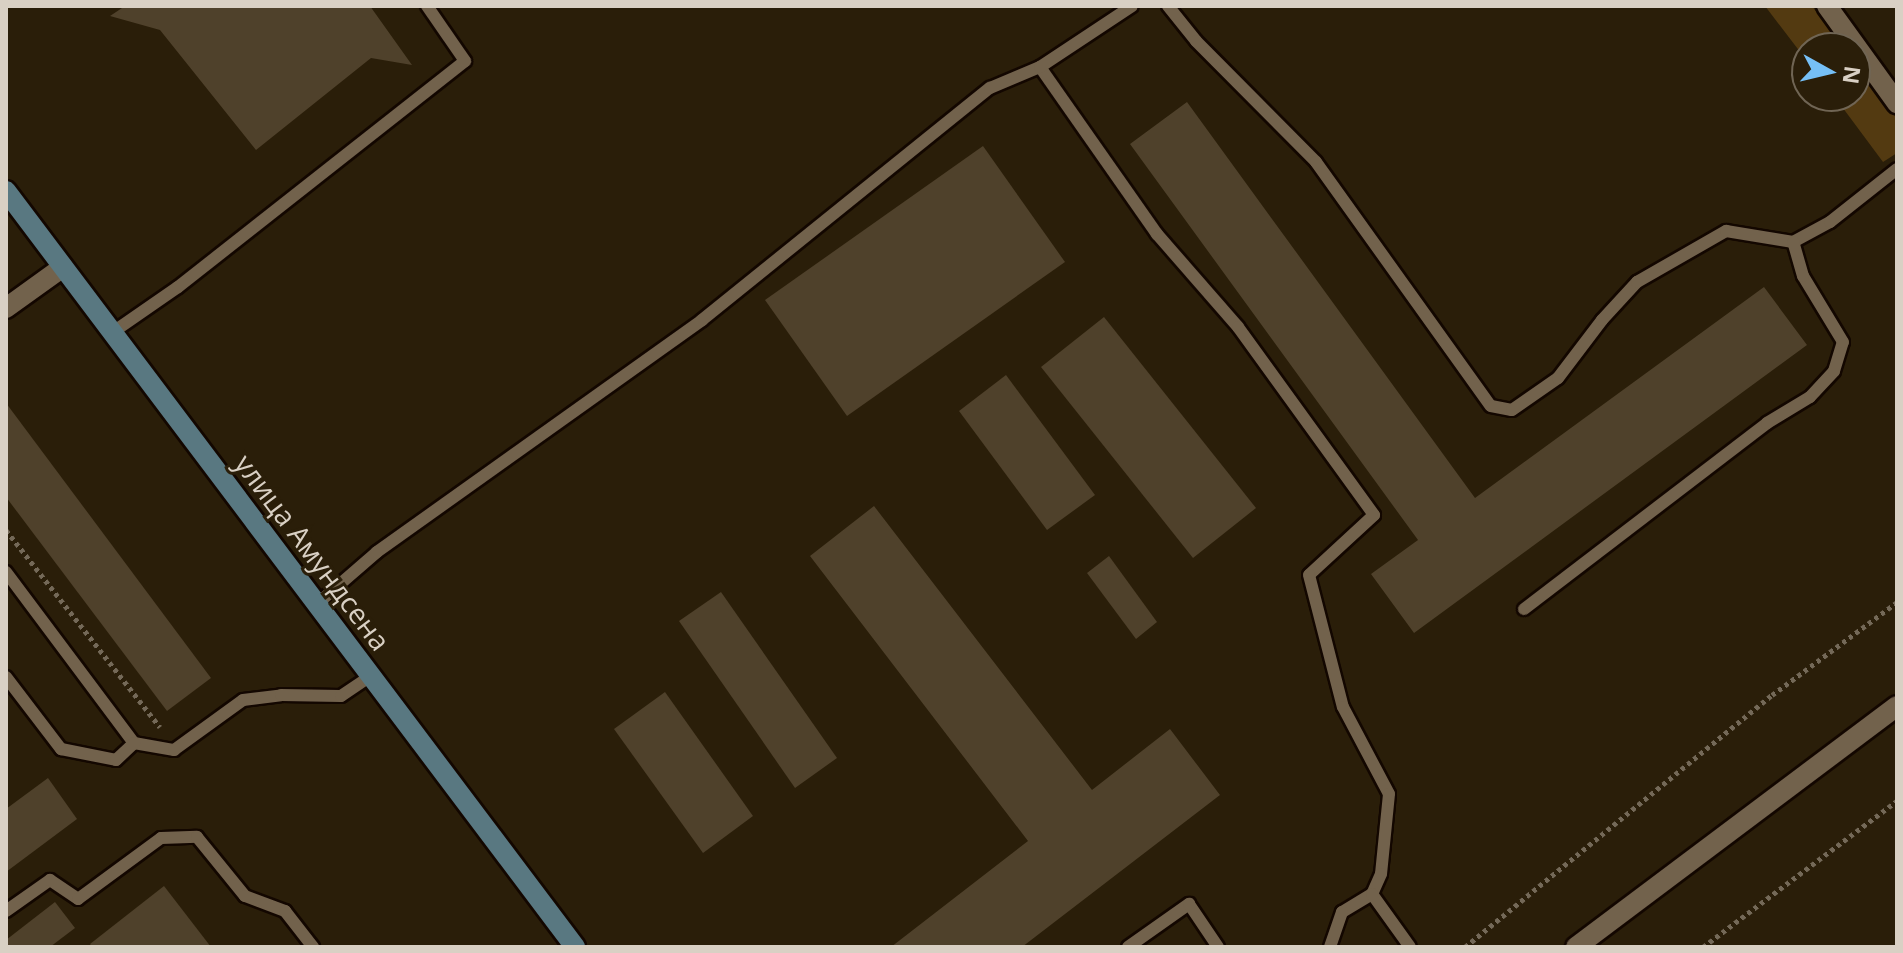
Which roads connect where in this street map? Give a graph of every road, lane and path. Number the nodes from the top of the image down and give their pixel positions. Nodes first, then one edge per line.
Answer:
1 (427, 6) edge
2 (1132, 6) edge
3 (1168, 6) edge
4 (1827, 6) edge
5 (1040, 67) junction
6 (1897, 103) edge
7 (1897, 169) edge
8 (6, 191) edge
9 (1793, 242) junction
10 (63, 267) junction
11 (6, 308) edge
12 (113, 332) junction
13 (6, 530) edge
14 (6, 572) edge
15 (1897, 602) edge
16 (317, 604) junction
17 (1524, 609) dead end
18 (371, 676) junction
19 (6, 677) edge
20 (1897, 706) edge
21 (160, 727) dead end
22 (134, 743) junction
23 (1897, 801) edge
24 (1372, 894) junction
25 (6, 911) edge
26 (313, 947) edge
27 (575, 947) edge
28 (1128, 947) edge
29 (1218, 947) edge
30 (1330, 947) edge
31 (1410, 947) edge
32 (1465, 947) edge
33 (1576, 947) edge
34 (1703, 947) edge

1 - 12 lane
2 - 5 lane
3 - 9 lane
4 - 6 street
5 - 16 lane
5 - 24 lane
7 - 9 lane
8 - 10 main road, улица Амундсена
9 - 17 lane
10 - 11 street
10 - 12 main road, улица Амундсена
12 - 16 main road, улица Амундсена
13 - 21 path
14 - 22 lane
15 - 32 path
16 - 18 main road, улица Амундсена
18 - 22 lane
18 - 27 main road, улица Амундсена
19 - 22 lane
20 - 33 street
23 - 34 path
24 - 30 lane
24 - 31 lane
25 - 26 lane
28 - 29 lane

